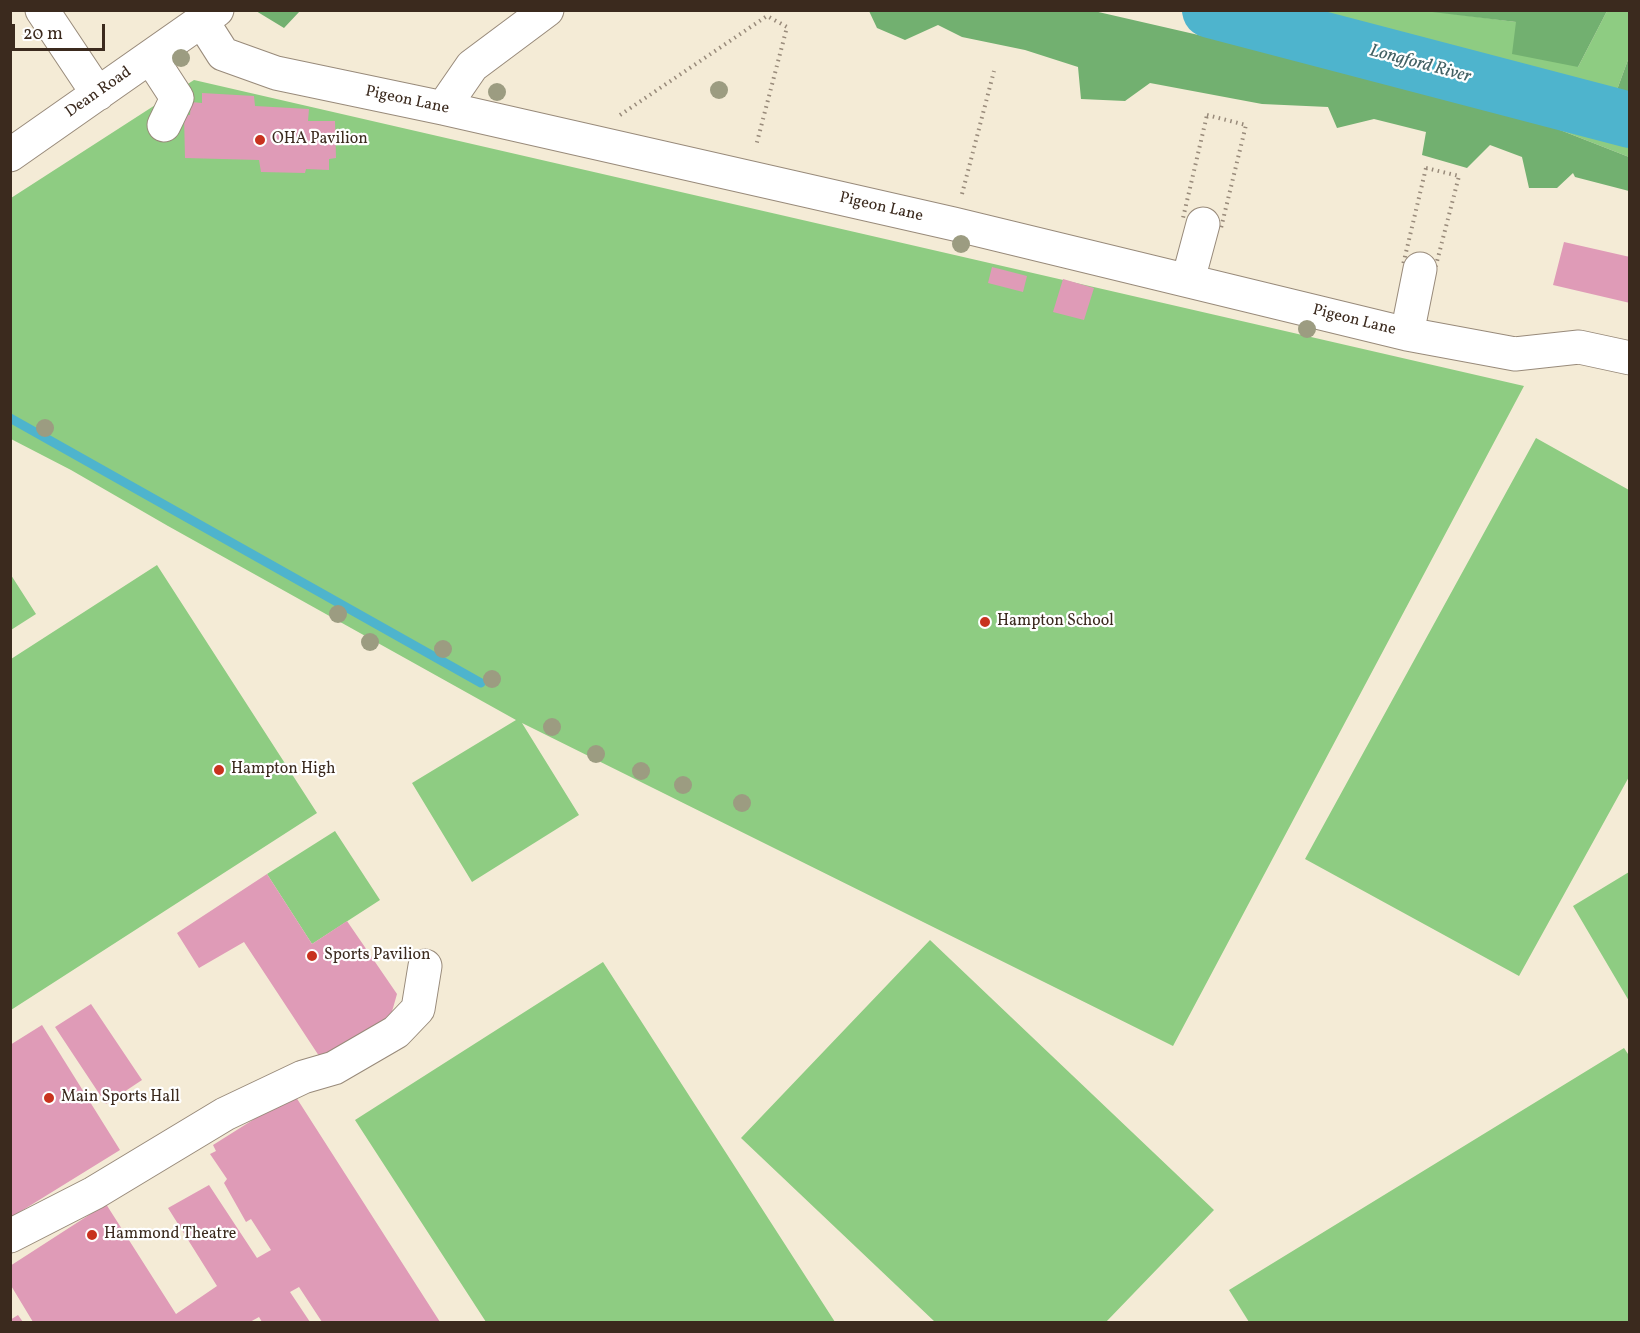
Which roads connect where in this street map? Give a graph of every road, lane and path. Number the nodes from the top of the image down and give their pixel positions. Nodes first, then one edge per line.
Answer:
1 (42, 10) edge
2 (547, 10) edge
3 (209, 16) edge
4 (151, 58) junction
5 (994, 71) dead end
6 (98, 94) junction
7 (443, 108) junction
8 (164, 125) dead end
9 (607, 146) junction
10 (10, 155) edge
11 (748, 177) junction
12 (954, 224) junction
13 (1203, 224) junction
14 (1420, 269) junction
15 (1188, 280) junction
16 (1407, 334) junction
17 (1629, 358) edge
18 (425, 966) dead end
19 (10, 1236) edge

1 - 6 street
2 - 7 street
3 - 4 street, Dean Road
3 - 7 street, Pigeon Lane
4 - 6 street, Dean Road
4 - 8 street
5 - 12 path
6 - 10 street, Dean Road
7 - 9 street, Pigeon Lane
9 - 11 street, Pigeon Lane
9 - 11 path
11 - 12 street, Pigeon Lane
12 - 15 street, Pigeon Lane
13 - 13 path
13 - 15 street
14 - 14 path
14 - 16 street
15 - 16 street, Pigeon Lane
16 - 17 street, Pigeon Lane
18 - 19 street

